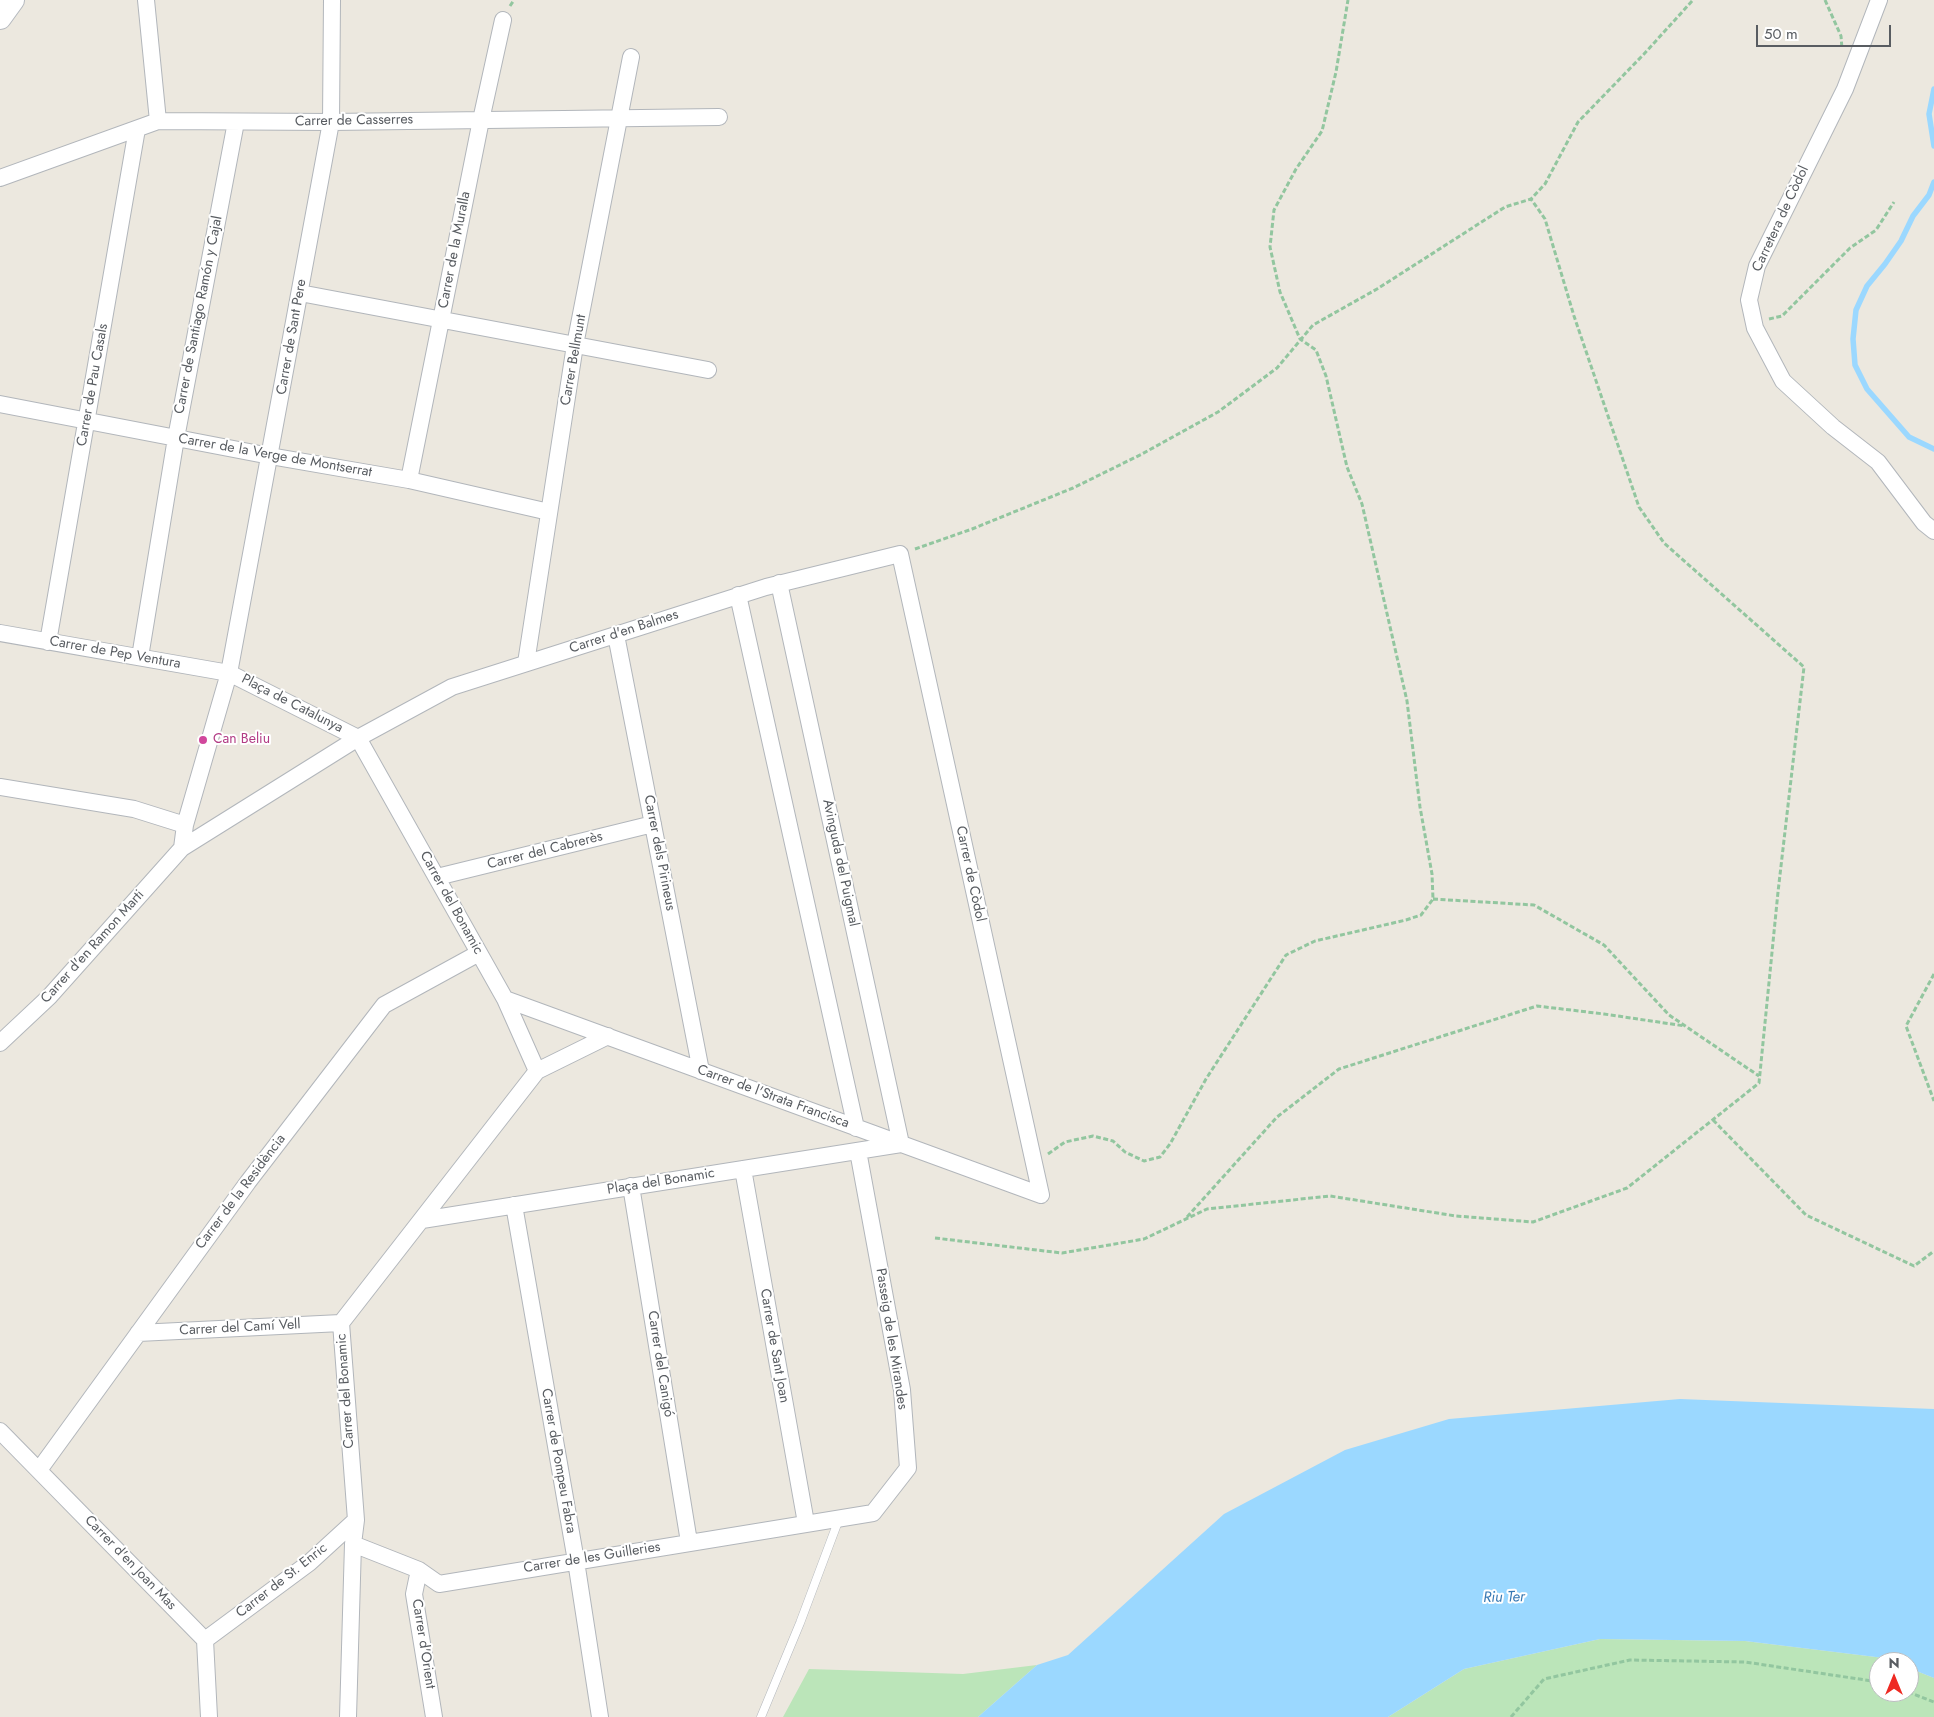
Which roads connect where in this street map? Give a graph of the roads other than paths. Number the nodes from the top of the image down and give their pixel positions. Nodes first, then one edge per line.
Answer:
1 (13, 0) edge
2 (146, 0) edge
3 (332, 0) edge
4 (1879, 0) edge
5 (0, 18) edge
6 (503, 20) dead end
7 (631, 57) dead end
8 (718, 117) dead end
9 (620, 118) junction
10 (481, 120) junction
11 (158, 121) junction
12 (236, 122) junction
13 (331, 122) junction
14 (137, 129) junction
15 (0, 180) edge
16 (300, 293) junction
17 (441, 320) junction
18 (576, 345) junction
19 (708, 370) dead end
20 (0, 404) edge
21 (86, 421) junction
22 (176, 438) junction
23 (270, 456) junction
24 (409, 480) junction
25 (549, 512) junction
26 (1934, 531) edge
27 (900, 554) joint
28 (779, 583) junction
29 (738, 596) junction
30 (0, 633) edge
31 (616, 635) junction
32 (48, 642) junction
33 (140, 657) junction
34 (526, 664) junction
35 (229, 672) junction
36 (358, 738) junction
37 (0, 786) edge
38 (185, 824) junction
39 (653, 824) junction
40 (182, 848) junction
41 (437, 878) junction
42 (479, 953) junction
43 (505, 999) junction
44 (608, 1036) junction
45 (0, 1043) edge
46 (537, 1071) junction
47 (702, 1071) junction
48 (856, 1128) junction
49 (901, 1144) junction
50 (858, 1150) junction
51 (742, 1169) junction
52 (631, 1186) junction
53 (1041, 1195) joint
54 (514, 1205) junction
55 (422, 1220) junction
56 (342, 1323) junction
57 (138, 1333) junction
58 (0, 1431) edge
59 (39, 1470) junction
60 (839, 1518) junction
61 (356, 1520) junction
62 (806, 1523) junction
63 (689, 1542) junction
64 (353, 1544) junction
65 (576, 1561) junction
66 (419, 1570) junction
67 (205, 1640) junction
68 (209, 1717) edge
69 (348, 1717) edge
70 (434, 1717) edge
71 (600, 1717) edge
72 (761, 1717) edge

1 - 5 street
2 - 11 street
3 - 13 street, Carrer de Sant Pere
4 - 26 street, Carretera de Còdol
6 - 10 street, Carrer de la Muralla
7 - 9 street, Carrer Bellmunt
8 - 9 street, Carrer de Casserres
9 - 10 street, Carrer de Casserres
9 - 18 street, Carrer Bellmunt
10 - 13 street, Carrer de Casserres
10 - 17 street, Carrer de la Muralla
11 - 12 street, Carrer de Casserres
11 - 14 street, Carrer de Casserres
12 - 13 street, Carrer de Casserres
12 - 22 street, Carrer de Santiago Ramón y Cajal
13 - 16 street, Carrer de Sant Pere
14 - 15 street, Carrer de Casserres
14 - 21 street, Carrer de Pau Casals
16 - 17 street
16 - 23 street, Carrer de Sant Pere
17 - 18 street
17 - 24 street, Carrer de la Muralla
18 - 19 street
18 - 25 street, Carrer Bellmunt
20 - 21 street, Carrer de la Verge de Montserrat
21 - 22 street, Carrer de la Verge de Montserrat
21 - 32 street, Carrer de Pau Casals
22 - 23 street, Carrer de la Verge de Montserrat
22 - 33 street, Carrer de Santiago Ramón y Cajal
23 - 24 street, Carrer de la Verge de Montserrat
23 - 35 street, Carrer de Sant Pere
24 - 25 street, Carrer de la Verge de Montserrat
25 - 34 street, Carrer Bellmunt
27 - 28 street, Carrer d'en Balmes
27 - 53 street, Carrer de Còdol
28 - 29 street, Carrer d'en Balmes
28 - 49 street, Avinguda del Puigmal
29 - 31 street, Carrer d'en Balmes
29 - 48 street
30 - 32 street, Carrer de Pep Ventura
31 - 34 street, Carrer d'en Balmes
31 - 39 street, Carrer dels Pirineus
32 - 33 street, Carrer de Pep Ventura
33 - 35 street, Carrer de Pep Ventura
34 - 36 street, Carrer d'en Balmes
35 - 36 street, Plaça de Catalunya
35 - 38 street, Plaça de Catalunya
36 - 40 street, Plaça de Catalunya
36 - 41 street, Carrer del Bonamic
37 - 38 street
38 - 40 street, Plaça de Catalunya
39 - 41 street, Carrer del Cabrerès
39 - 47 street, Carrer dels Pirineus
40 - 45 street, Carrer d'en Ramon Marti
41 - 42 street, Carrer del Bonamic
42 - 43 street, Carrer del Bonamic
42 - 57 street, Carrer de la Residència
43 - 44 street, Carrer de l'Strata Francisca
43 - 46 street, Carrer del Bonamic
44 - 46 street, Carrer del Bonamic
44 - 47 street, Carrer de l'Strata Francisca
46 - 55 street, Carrer del Bonamic
47 - 48 street, Carrer de l'Strata Francisca
48 - 49 street, Carrer de l'Strata Francisca
49 - 50 street, Plaça del Bonamic
49 - 53 street, Carrer de l'Strata Francisca
50 - 51 street, Plaça del Bonamic
50 - 60 street, Passeig de les Mirandes
51 - 52 street, Plaça del Bonamic
51 - 62 street, Carrer de Sant Joan
52 - 54 street, Plaça del Bonamic
52 - 63 street, Carrer del Canigó
54 - 55 street, Plaça del Bonamic
54 - 65 street, Carrer de Pompeu Fabra
55 - 56 street, Carrer del Bonamic
56 - 57 street, Carrer del Camí Vell
56 - 61 street, Carrer del Bonamic
57 - 59 street, Carrer de la Residència
58 - 59 street, Carrer d'en Joan Mas
59 - 67 street, Carrer d'en Joan Mas
60 - 62 street, Carrer de les Guilleries
60 - 72 lane
61 - 64 street, Carrer del Bonamic
61 - 67 street, Carrer de St. Enric
62 - 63 street, Carrer de les Guilleries
63 - 65 street, Carrer de les Guilleries
64 - 66 street, Carrer de les Guilleries
64 - 69 street, Carrer del Bonamic
65 - 66 street, Carrer de les Guilleries
65 - 71 street, Carrer de Pompeu Fabra
66 - 70 street, Carrer d'Orient
67 - 68 street

